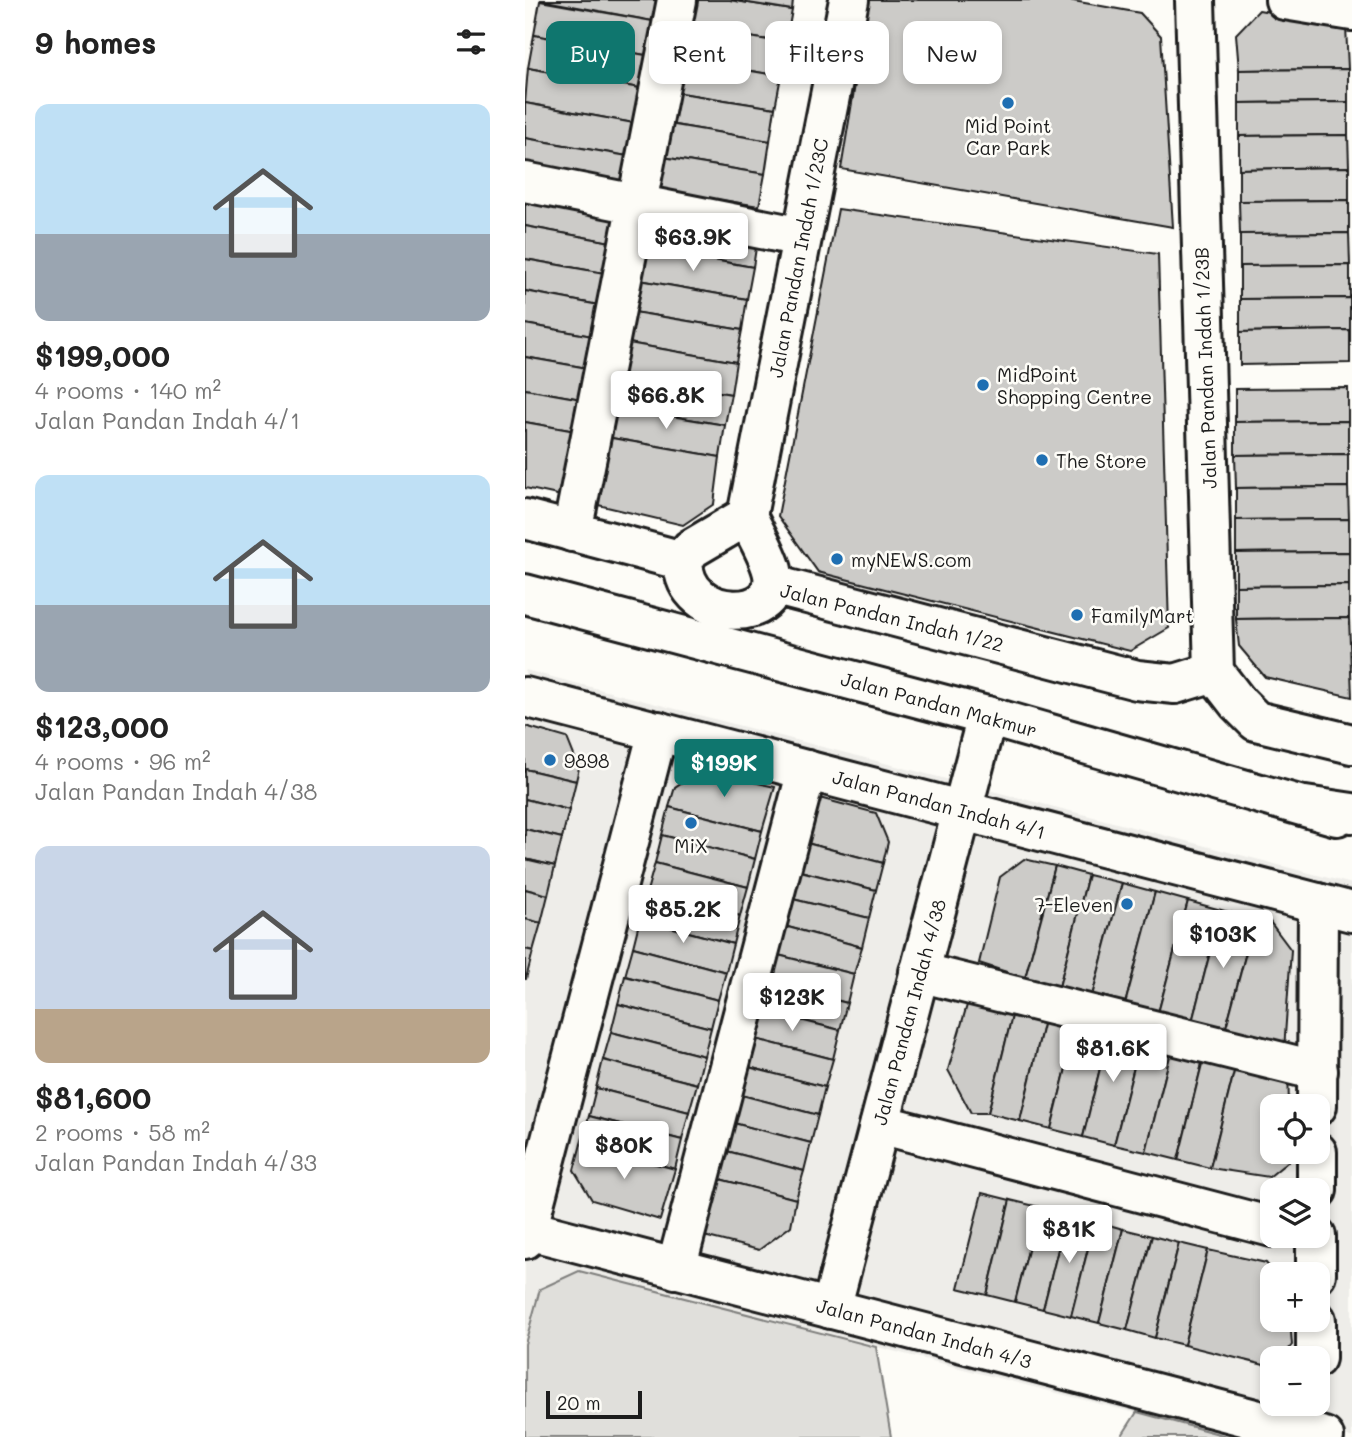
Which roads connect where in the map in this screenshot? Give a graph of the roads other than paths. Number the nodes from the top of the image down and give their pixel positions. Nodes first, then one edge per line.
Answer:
1 (677, 0) edge
2 (849, 0) edge
3 (1195, 0) edge
4 (1285, 0) edge
5 (1352, 11) edge
6 (525, 182) edge
7 (637, 204) junction
8 (802, 237) junction
9 (747, 516) junction
10 (525, 519) edge
11 (572, 532) junction
12 (683, 561) junction
13 (773, 585) junction
14 (525, 594) edge
15 (716, 626) junction
16 (1214, 672) junction
17 (525, 697) edge
18 (987, 716) junction
19 (658, 731) junction
20 (1352, 744) edge
21 (807, 770) junction
22 (1305, 806) junction
23 (962, 810) junction
24 (1352, 813) edge
25 (1352, 820) edge
26 (1335, 907) edge
27 (919, 972) junction
28 (1318, 1089) edge
29 (880, 1124) junction
30 (1260, 1224) edge
31 (526, 1233) edge
32 (676, 1269) junction
33 (831, 1309) junction
34 (1318, 1425) edge

1 - 7 street
2 - 8 street, Jalan Pandan Indah 1/23C
3 - 16 street, Jalan Pandan Indah 1/23B
4 - 5 street
6 - 7 street
7 - 8 street
7 - 11 street
8 - 9 street, Jalan Pandan Indah 1/23C
9 - 12 street
9 - 13 street
10 - 11 street
11 - 12 street
12 - 15 street
13 - 15 street, Jalan Pandan Indah 1/22
13 - 16 street, Jalan Pandan Indah 1/22
14 - 15 street, Jalan Pandan Makmur
15 - 18 street, Jalan Pandan Makmur
16 - 20 street
17 - 19 street, Jalan Pandan Indah 4/1
18 - 22 street, Jalan Pandan Makmur
18 - 23 street, Jalan Pandan Indah 4/38
19 - 21 street, Jalan Pandan Indah 4/1
19 - 31 street
21 - 23 street, Jalan Pandan Indah 4/1
21 - 32 street
22 - 24 street
22 - 25 street, Jalan Pandan Makmur
23 - 26 street, Jalan Pandan Indah 4/1
23 - 27 street, Jalan Pandan Indah 4/38
26 - 28 street
27 - 28 street
27 - 29 street, Jalan Pandan Indah 4/38
29 - 30 street
29 - 33 street, Jalan Pandan Indah 4/38
31 - 32 street, Jalan Pandan Indah 4/3
32 - 33 street, Jalan Pandan Indah 4/3
33 - 34 street, Jalan Pandan Indah 4/3

